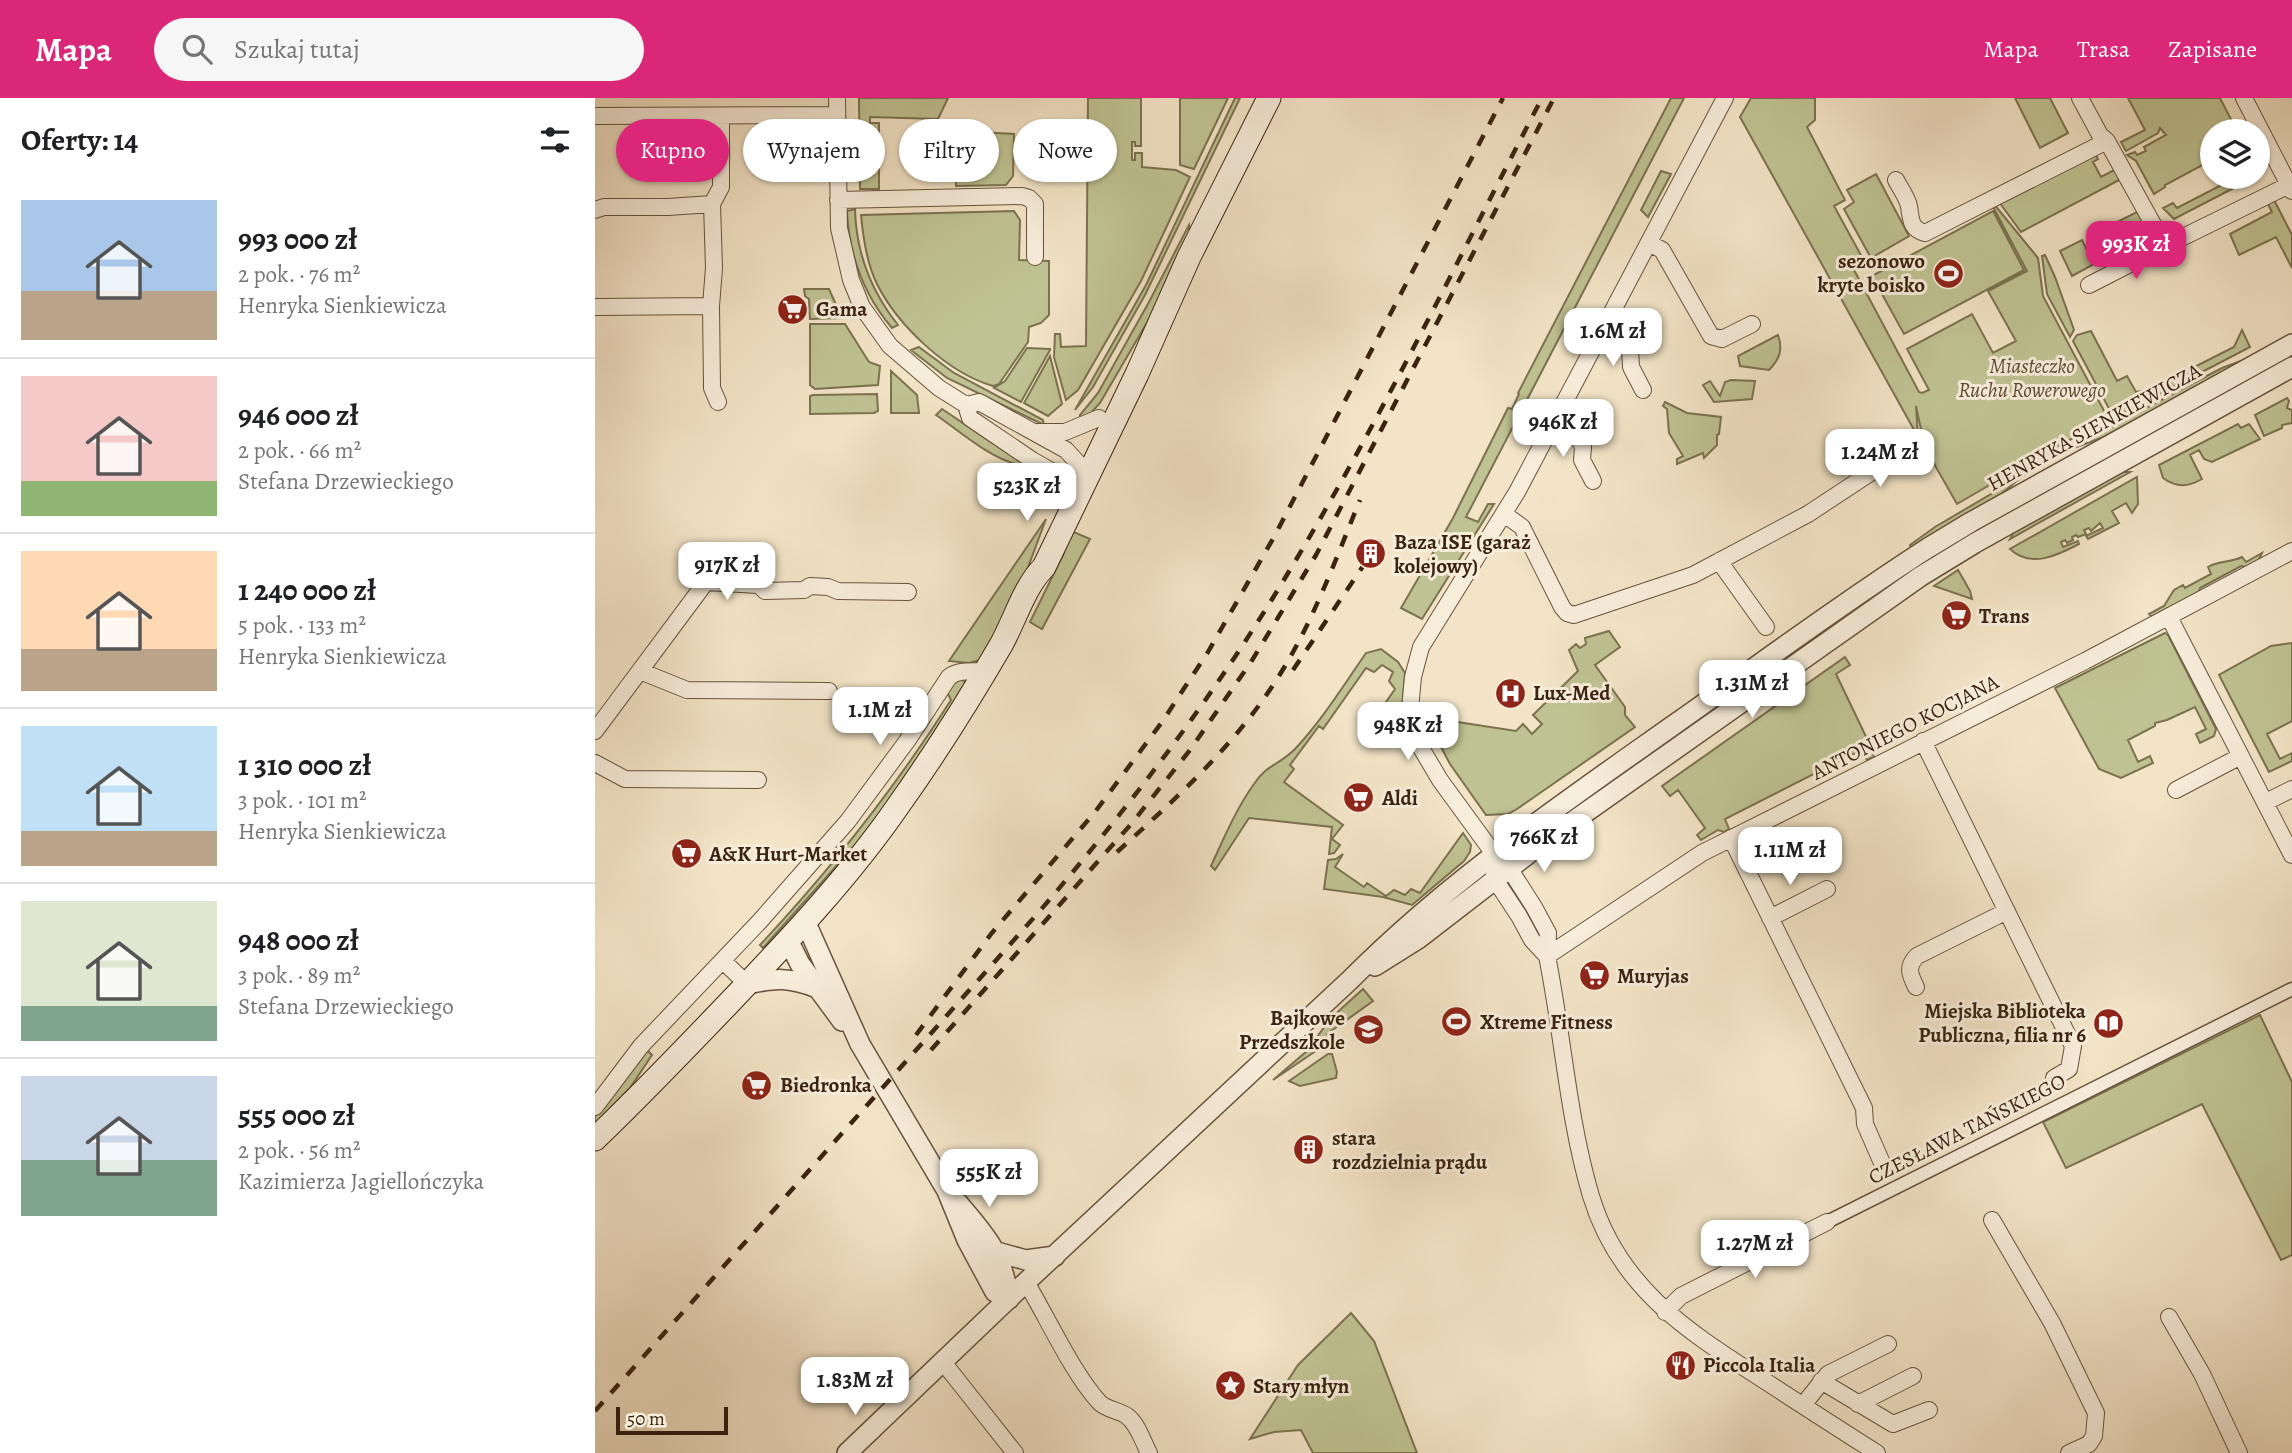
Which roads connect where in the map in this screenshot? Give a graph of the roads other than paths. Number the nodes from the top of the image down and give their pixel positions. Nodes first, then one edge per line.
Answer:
1 (837, 98) edge
2 (1269, 98) edge
3 (1725, 98) edge
4 (2080, 98) edge
5 (2244, 98) edge
6 (837, 115) junction
7 (595, 116) edge
8 (722, 116) junction
9 (2107, 141) junction
10 (1896, 180) dead end
11 (2290, 188) edge
12 (838, 200) junction
13 (712, 204) junction
14 (595, 210) edge
15 (1649, 243) junction
16 (2165, 246) junction
17 (1035, 257) dead end
18 (2089, 285) dead end
19 (711, 306) junction
20 (595, 307) edge
21 (1162, 314) junction
22 (1752, 324) dead end
23 (1606, 326) junction
24 (2292, 344) edge
25 (2292, 367) edge
26 (1643, 390) dead end
27 (718, 402) dead end
28 (966, 405) junction
29 (1558, 416) junction
30 (1099, 418) junction
31 (1031, 430) junction
32 (1905, 450) dead end
33 (1080, 477) junction
34 (1593, 481) dead end
35 (1504, 514) junction
36 (2292, 551) edge
37 (1719, 561) junction
38 (908, 592) dead end
39 (2169, 617) junction
40 (1766, 627) dead end
41 (640, 671) junction
42 (986, 671) junction
43 (829, 691) dead end
44 (595, 731) edge
45 (1923, 741) junction
46 (2242, 756) junction
47 (595, 763) edge
48 (758, 780) dead end
49 (2292, 789) edge
50 (2176, 790) dead end
51 (2266, 802) junction
52 (1731, 838) junction
53 (1533, 850) junction
54 (1494, 854) junction
55 (2292, 855) edge
56 (1502, 873) junction
57 (1827, 889) dead end
58 (1523, 890) junction
59 (1477, 892) junction
60 (1511, 902) junction
61 (2007, 911) junction
62 (1770, 918) junction
63 (805, 920) junction
64 (788, 940) junction
65 (1548, 956) junction
66 (723, 961) junction
67 (1350, 980) junction
68 (747, 984) junction
69 (1916, 987) dead end
70 (817, 988) junction
71 (2292, 989) edge
72 (860, 1044) junction
73 (2054, 1078) dead end
74 (595, 1107) edge
75 (595, 1139) edge
76 (1882, 1163) dead end
77 (947, 1191) junction
78 (1992, 1220) dead end
79 (1827, 1223) joint
80 (997, 1252) junction
81 (1055, 1255) junction
82 (1026, 1282) junction
83 (1009, 1299) junction
84 (1665, 1312) junction
85 (2169, 1317) dead end
86 (1888, 1344) dead end
87 (943, 1362) junction
88 (1913, 1376) dead end
89 (1821, 1381) junction
90 (1858, 1404) junction
91 (1803, 1405) junction
92 (1929, 1410) dead end
93 (847, 1453) edge
94 (1016, 1453) edge
95 (1149, 1453) edge
96 (1877, 1453) edge
97 (2069, 1453) edge
98 (2239, 1453) edge

1 - 6 street
2 - 21 main road
3 - 15 street
4 - 9 street
5 - 11 street
6 - 8 street
6 - 12 street
7 - 8 street
8 - 13 street
9 - 10 street
9 - 16 street
11 - 16 street
12 - 17 street
12 - 28 street
13 - 14 street
13 - 19 street
15 - 22 street
15 - 23 street
16 - 18 street
19 - 20 street
19 - 27 street
21 - 30 main road
21 - 33 main road
23 - 26 street
23 - 29 street
24 - 54 street, HENRYKA SIENKIEWICZA
25 - 53 street, HENRYKA SIENKIEWICZA
28 - 31 street
28 - 33 street
29 - 34 street
29 - 35 street
30 - 31 street
30 - 33 main road
31 - 33 street
32 - 37 street
33 - 42 main road
35 - 37 street
35 - 54 street
36 - 39 street, ANTONIEGO KOCJANA
37 - 40 street
38 - 41 street
39 - 45 street, ANTONIEGO KOCJANA
39 - 46 street
41 - 43 street
41 - 44 street
42 - 63 main road
42 - 66 street
45 - 52 street, ANTONIEGO KOCJANA
45 - 61 street
46 - 50 street
46 - 51 street
47 - 48 street
49 - 51 street
51 - 55 street
52 - 62 street
52 - 65 street, ANTONIEGO KOCJANA
53 - 56 street, HENRYKA SIENKIEWICZA
53 - 58 street
54 - 56 street
54 - 67 street, HENRYKA SIENKIEWICZA
56 - 58 street
56 - 59 street, HENRYKA SIENKIEWICZA
56 - 60 street
57 - 62 street
58 - 65 street
59 - 60 street
59 - 67 street, HENRYKA SIENKIEWICZA
60 - 65 street
61 - 69 street
61 - 73 street
62 - 76 street
63 - 64 main road
63 - 72 street
64 - 68 main road
64 - 70 street
65 - 84 street
66 - 68 street
66 - 74 street
67 - 81 street, HENRYKA SIENKIEWICZA
68 - 70 street
68 - 75 main road
70 - 72 street
71 - 79 street, CZESŁAWA TAŃSKIEGO
72 - 77 street
77 - 80 street
77 - 83 street
78 - 97 street
79 - 84 street, CZESŁAWA TAŃSKIEGO
80 - 81 street
80 - 83 street
81 - 82 street, HENRYKA SIENKIEWICZA
82 - 83 street, HENRYKA SIENKIEWICZA
82 - 95 street
83 - 87 street, HENRYKA SIENKIEWICZA
84 - 91 street
85 - 98 street
86 - 89 street
87 - 93 street, HENRYKA SIENKIEWICZA
87 - 94 street
88 - 90 street
89 - 90 street
89 - 91 street
90 - 92 street
91 - 96 street

